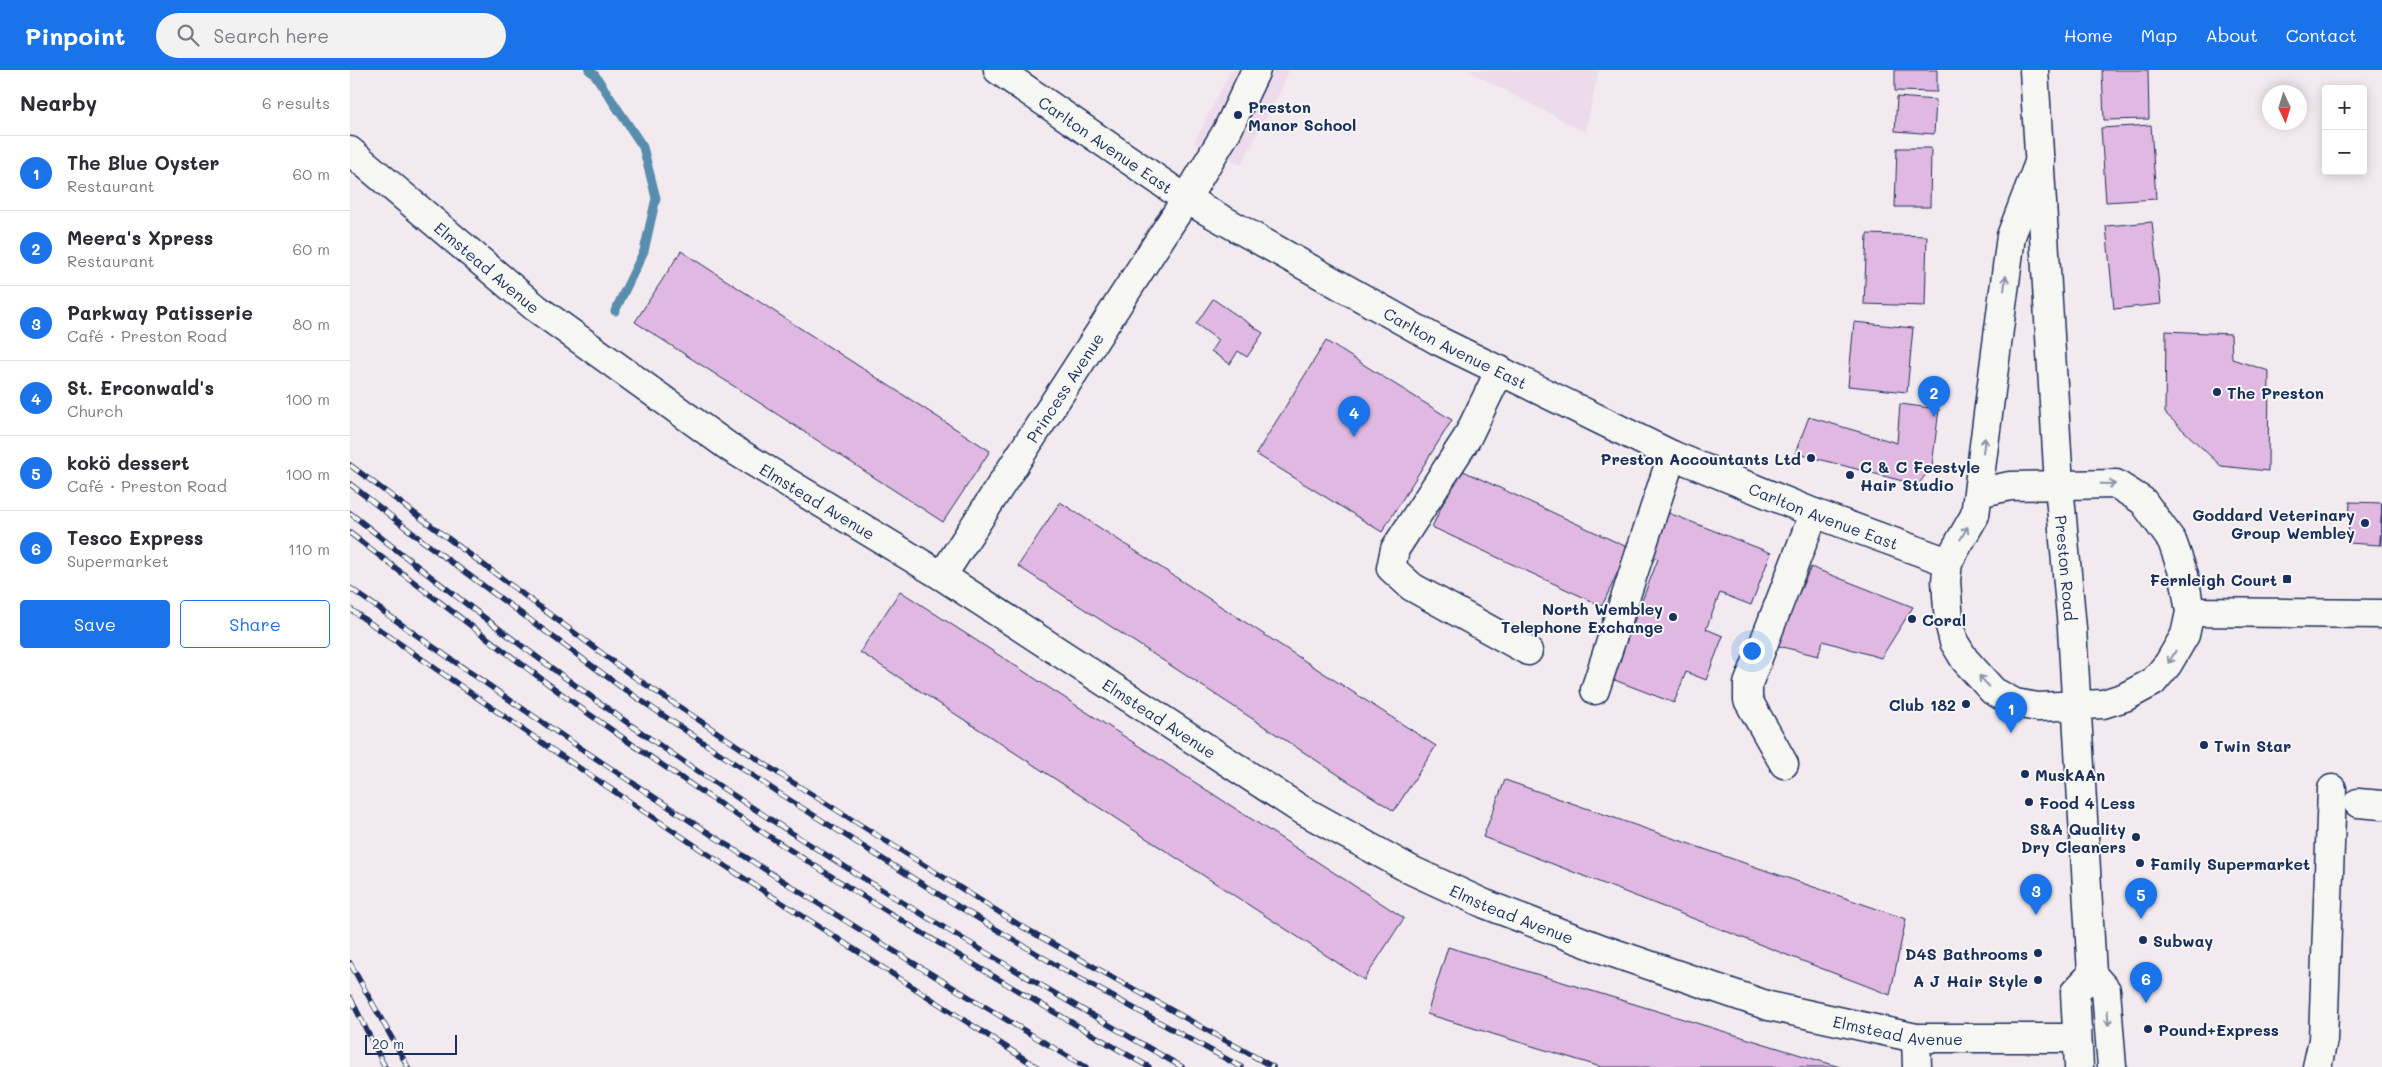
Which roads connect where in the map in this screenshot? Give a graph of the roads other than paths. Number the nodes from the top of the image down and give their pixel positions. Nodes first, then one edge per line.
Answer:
1 (998, 70) edge
2 (1256, 70) edge
3 (2034, 70) edge
4 (350, 151) edge
5 (2040, 160) junction
6 (1186, 200) junction
7 (1500, 370) junction
8 (1672, 455) junction
9 (2059, 485) junction
10 (1978, 493) junction
11 (1814, 512) junction
12 (1948, 562) junction
13 (942, 576) junction
14 (2190, 612) junction
15 (2382, 614) edge
16 (1528, 651) dead end
17 (1595, 690) dead end
18 (2077, 706) junction
19 (1784, 764) dead end
20 (2332, 789) dead end
21 (2092, 974) junction
22 (1916, 1038) junction
23 (2077, 1038) junction
24 (1917, 1067) edge
25 (2079, 1067) edge
26 (2112, 1067) edge
27 (2317, 1067) edge

1 - 6 street, Carlton Avenue East
2 - 6 street, Princess Avenue
3 - 5 street, Preston Road
4 - 13 street, Elmstead Avenue
5 - 9 street, Preston Road
10 -> 5 street, Preston Road
6 - 7 street, Carlton Avenue East
6 - 13 street, Princess Avenue
7 - 8 street, Carlton Avenue East
7 - 16 street
8 - 11 street, Carlton Avenue East
8 - 17 street
9 - 10 street
9 -> 14 street
9 - 18 street, Preston Road
12 -> 10 street
11 - 12 street, Carlton Avenue East
11 - 19 street
18 -> 12 street
13 - 22 street, Elmstead Avenue
14 - 15 street
14 -> 18 street
18 - 21 street, Preston Road
20 - 27 street
21 - 23 street
21 -> 26 street
22 - 23 street, Elmstead Avenue
22 - 24 street
23 - 25 street

